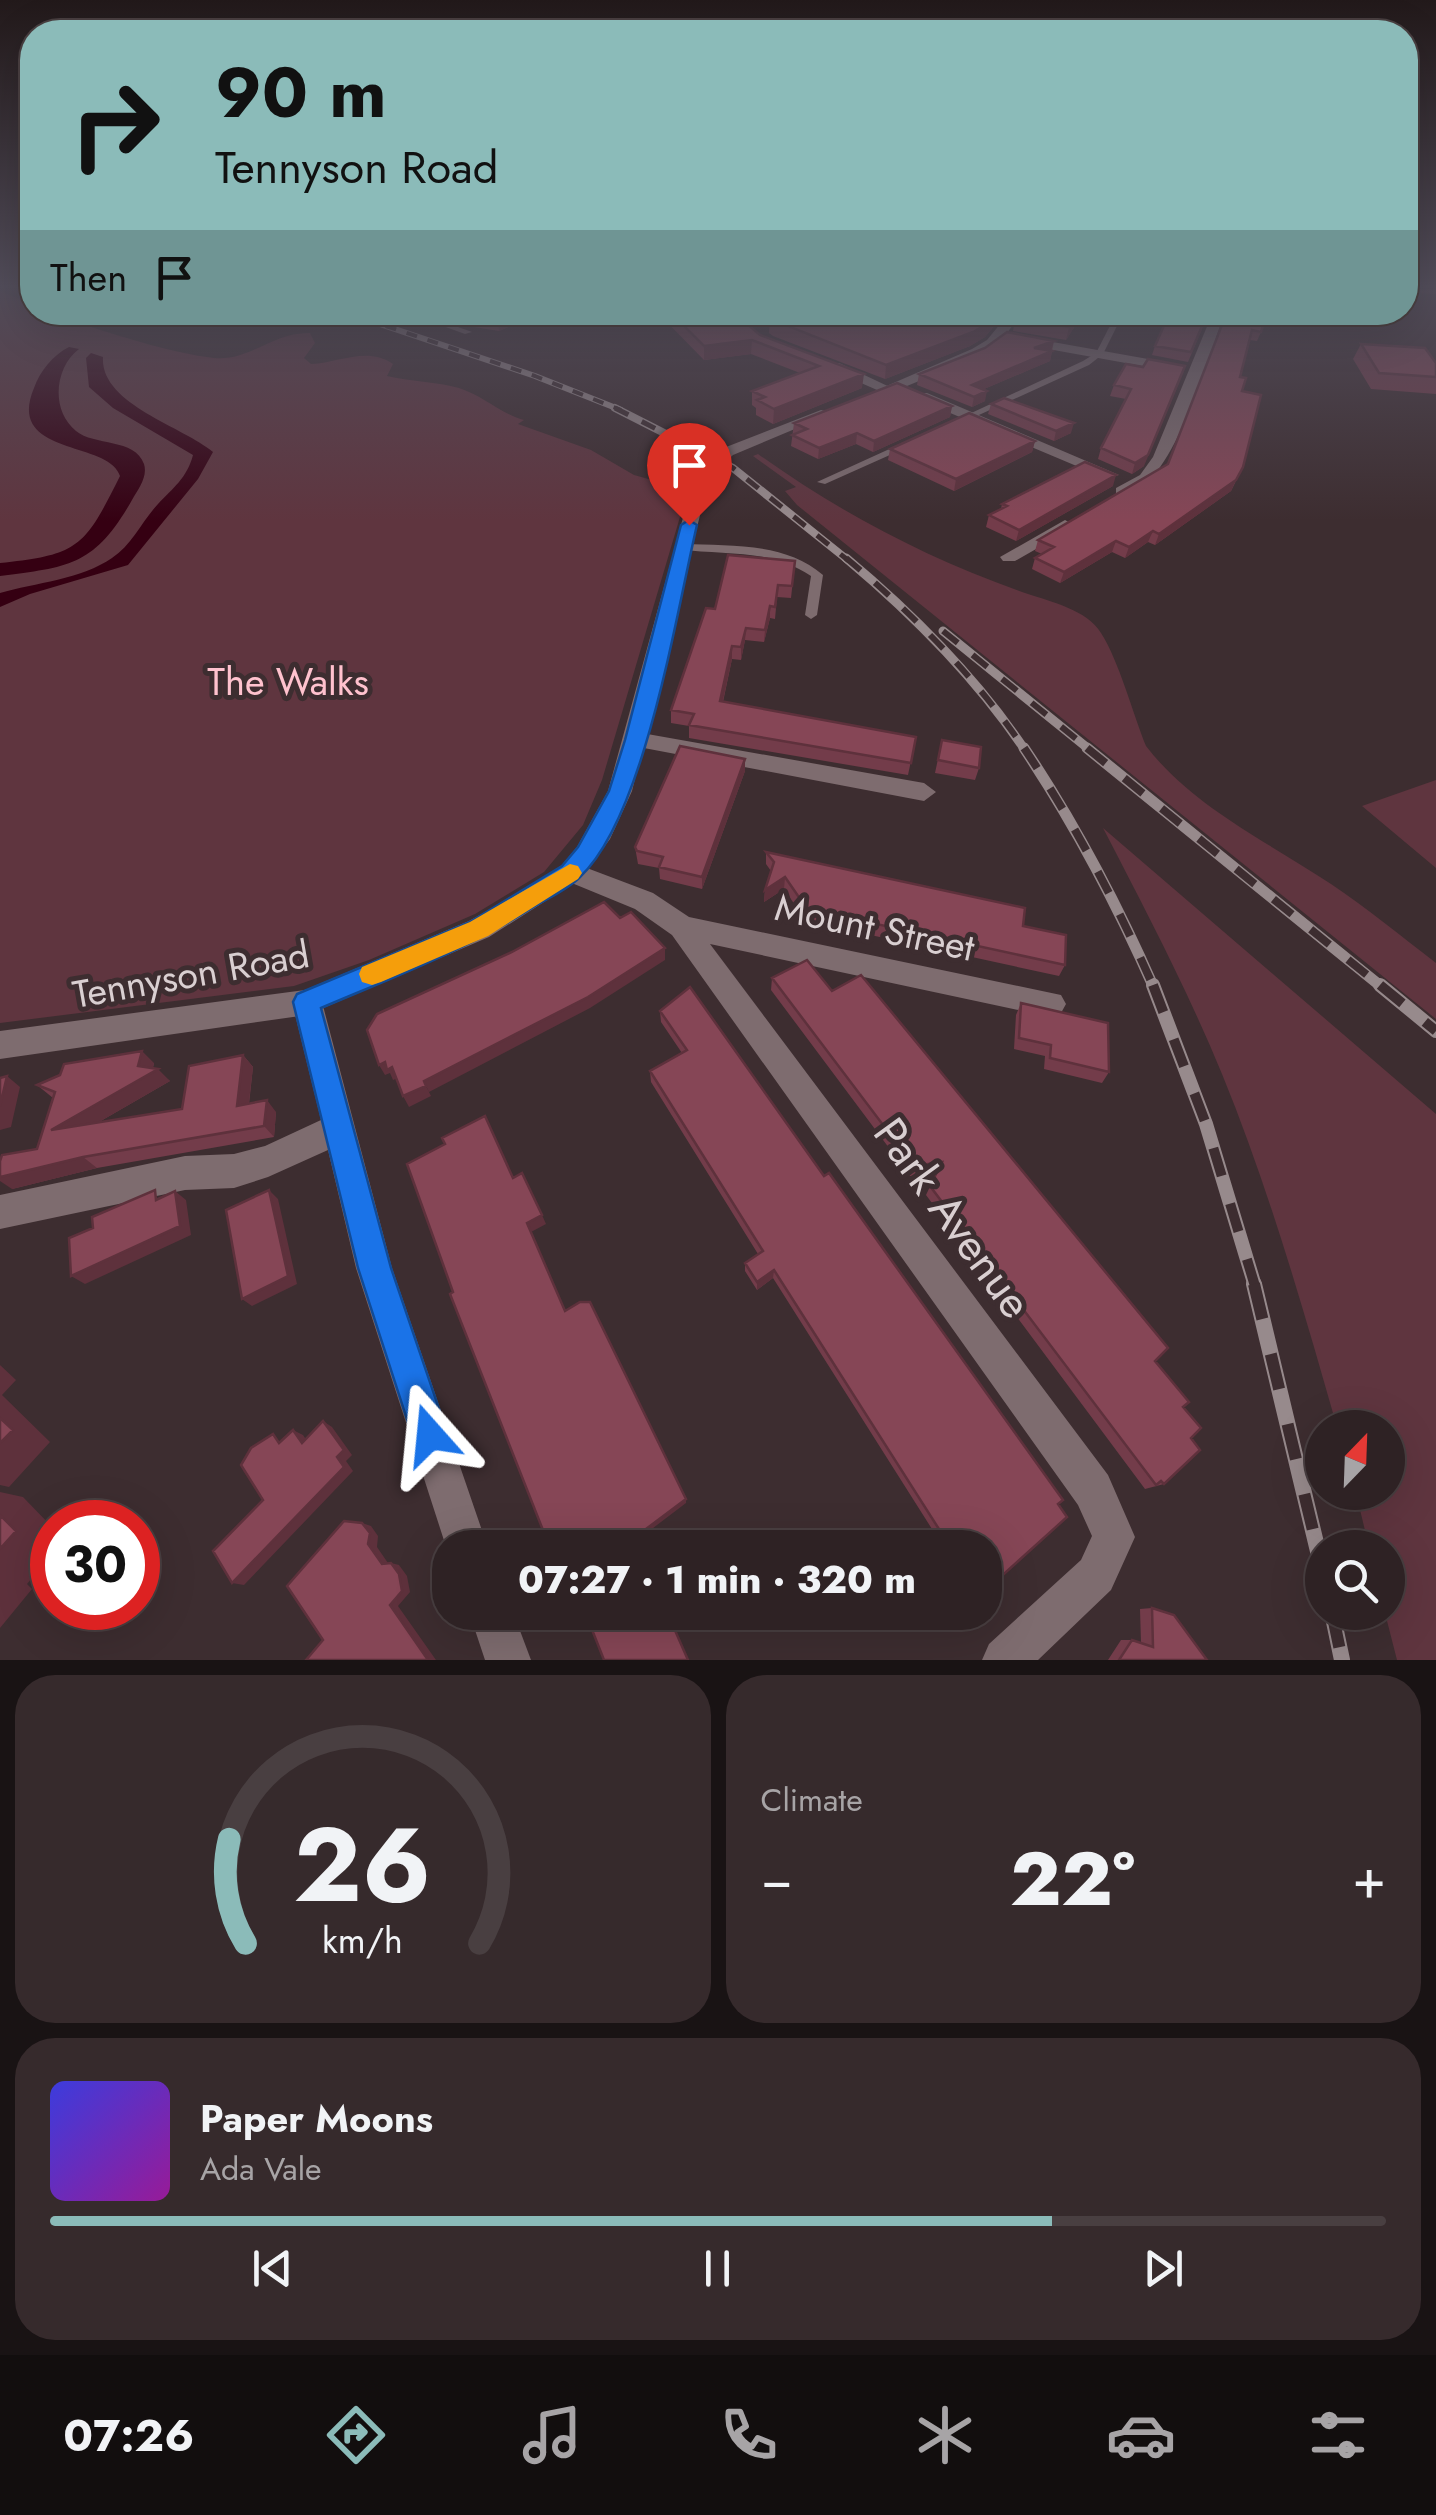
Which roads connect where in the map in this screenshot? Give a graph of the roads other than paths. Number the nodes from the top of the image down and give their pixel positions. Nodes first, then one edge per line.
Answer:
1 (837, 366) edge
2 (944, 366) edge
3 (1078, 366) edge
4 (1170, 366) edge
5 (1198, 366) edge
6 (1196, 371) junction
7 (893, 388) junction
8 (852, 404) edge
9 (834, 410) edge
10 (969, 416) junction
11 (952, 424) edge
12 (916, 440) edge
13 (822, 482) dead end
14 (1134, 485) junction
15 (1103, 503) edge
16 (1087, 512) edge
17 (684, 547) junction
18 (1009, 557) dead end
19 (811, 616) dead end
20 (636, 740) junction
21 (924, 792) dead end
22 (571, 872) junction
23 (682, 927) junction
24 (306, 1002) junction
25 (1051, 1004) dead end
26 (0, 1045) edge
27 (340, 1127) junction
28 (0, 1212) edge
29 (461, 1530) edge
30 (497, 1630) edge
31 (508, 1660) edge
32 (1006, 1660) edge

1 - 7 street
2 - 7 street
3 - 10 lane
4 - 6 street
5 - 6 street
6 - 14 street
7 - 8 street
7 - 10 street
9 - 17 street, Tennyson Road
10 - 11 lane
10 - 14 street
12 - 13 lane
14 - 15 street
16 - 18 street
17 - 19 lane
17 - 20 street, Tennyson Road
20 - 21 street
20 - 22 street, Tennyson Road
22 - 23 street, Park Avenue
22 - 24 street, Tennyson Road
23 - 25 street, Mount Street
23 - 32 street, Park Avenue
24 - 26 street, Tennyson Road
24 - 27 street
27 - 28 street
27 - 29 street
30 - 31 street

